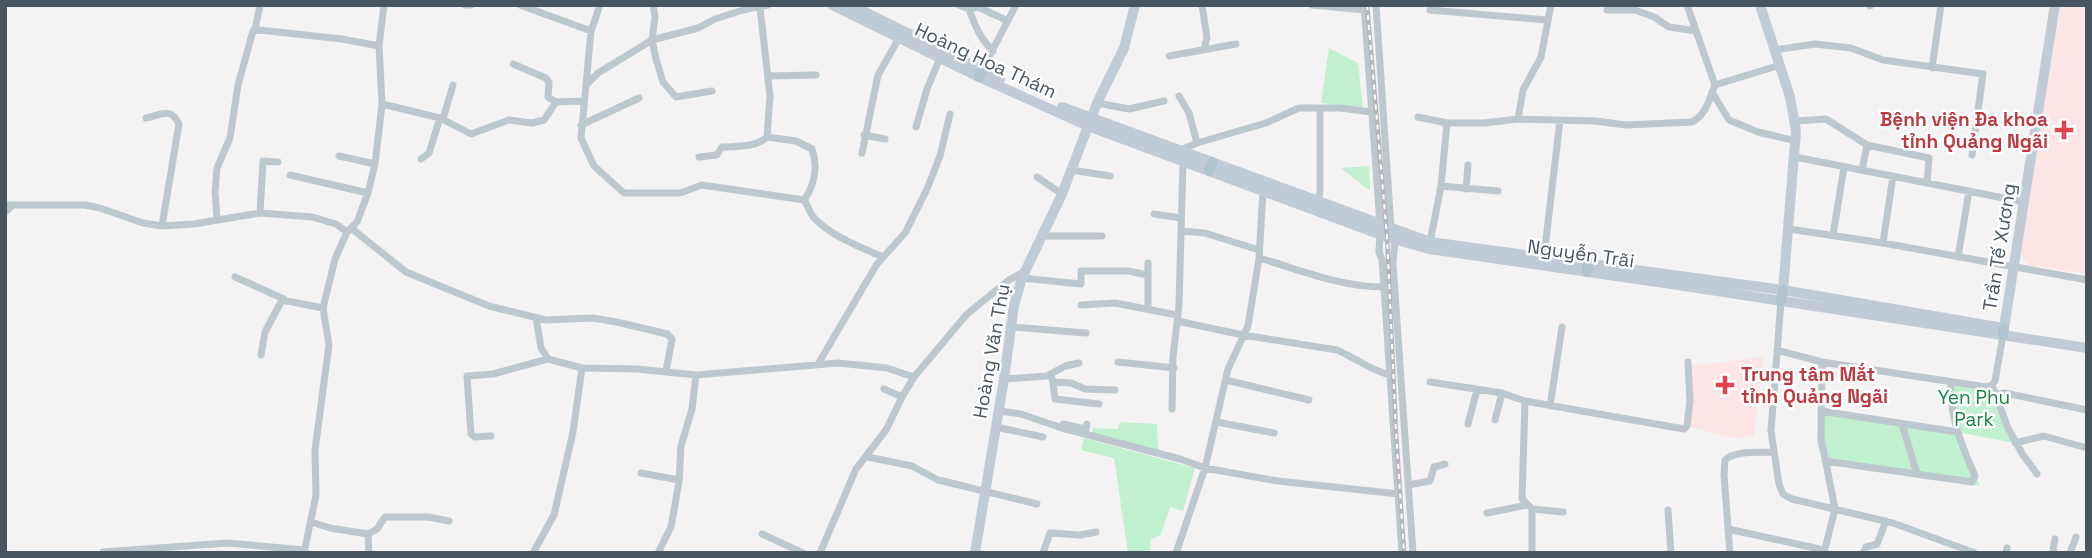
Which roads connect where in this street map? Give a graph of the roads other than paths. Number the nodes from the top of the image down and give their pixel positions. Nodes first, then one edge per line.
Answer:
1 (260, 5) edge
2 (383, 5) edge
3 (465, 5) edge
4 (471, 5) edge
5 (520, 5) edge
6 (600, 5) edge
7 (653, 5) edge
8 (832, 5) edge
9 (851, 5) edge
10 (960, 5) edge
11 (1016, 5) edge
12 (1135, 5) edge
13 (1202, 5) edge
14 (1312, 5) edge
15 (1376, 5) edge
16 (1551, 5) edge
17 (1687, 5) edge
18 (1760, 5) edge
19 (1941, 5) edge
20 (2055, 5) edge
21 (764, 6) edge
22 (1364, 8) edge
23 (969, 9) junction
24 (1430, 10) dead end
25 (1607, 10) dead end
26 (1547, 20) junction
27 (1008, 21) junction
28 (255, 30) junction
29 (591, 31) junction
30 (1696, 31) junction
31 (899, 38) junction
32 (652, 40) junction
33 (1236, 44) dead end
34 (379, 46) junction
35 (1204, 48) junction
36 (1775, 50) junction
37 (993, 51) junction
38 (1169, 56) dead end
39 (940, 58) junction
40 (513, 64) dead end
41 (1780, 65) junction
42 (1932, 68) junction
43 (980, 73) junction
44 (816, 75) dead end
45 (768, 76) junction
46 (587, 84) junction
47 (453, 85) dead end
48 (1714, 88) junction
49 (712, 91) dead end
50 (1179, 96) dead end
51 (639, 98) dead end
52 (583, 101) junction
53 (1164, 101) dead end
54 (556, 102) junction
55 (1097, 103) junction
56 (383, 104) junction
57 (1320, 108) junction
58 (1371, 112) junction
59 (950, 114) dead end
60 (1418, 117) dead end
61 (146, 118) dead end
62 (442, 118) junction
63 (1518, 119) junction
64 (1560, 120) junction
65 (1795, 121) junction
66 (1089, 123) junction
67 (1447, 123) junction
68 (581, 125) junction
69 (916, 127) dead end
70 (864, 135) junction
71 (767, 137) junction
72 (885, 139) dead end
73 (1796, 141) junction
74 (1197, 143) junction
75 (1867, 145) junction
76 (1181, 150) junction
77 (862, 153) dead end
78 (1972, 155) dead end
79 (339, 156) dead end
80 (699, 157) dead end
81 (1795, 157) junction
82 (421, 159) dead end
83 (278, 162) dead end
84 (1183, 162) junction
85 (375, 164) junction
86 (1468, 165) dead end
87 (1211, 167) junction
88 (1844, 167) junction
89 (1071, 170) junction
90 (1862, 170) junction
91 (290, 175) dead end
92 (1110, 176) dead end
93 (1893, 176) junction
94 (1037, 177) dead end
95 (1927, 183) junction
96 (1441, 186) junction
97 (1466, 188) junction
98 (1263, 191) junction
99 (1498, 191) dead end
100 (1969, 191) junction
101 (368, 193) junction
102 (1062, 194) junction
103 (804, 200) junction
104 (1318, 201) junction
105 (2024, 202) junction
106 (9, 205) edge
107 (5, 212) edge
108 (260, 213) junction
109 (1154, 214) dead end
110 (1181, 218) junction
111 (217, 219) junction
112 (162, 226) junction
113 (1391, 228) junction
114 (1380, 229) junction
115 (1789, 229) junction
116 (349, 230) junction
117 (1181, 231) junction
118 (1833, 234) junction
119 (1042, 236) junction
120 (1102, 236) dead end
121 (1395, 239) junction
122 (1430, 242) junction
123 (1883, 243) junction
124 (1259, 254) junction
125 (883, 257) junction
126 (1544, 257) junction
127 (1958, 257) junction
128 (1148, 262) dead end
129 (1588, 267) junction
130 (2013, 267) junction
131 (1023, 274) junction
132 (1148, 275) junction
133 (235, 277) dead end
134 (2087, 280) edge
135 (1384, 287) junction
136 (1782, 296) junction
137 (285, 299) junction
138 (1081, 305) dead end
139 (323, 308) junction
140 (1149, 309) junction
141 (536, 318) junction
142 (1177, 318) junction
143 (1012, 327) junction
144 (1562, 327) dead end
145 (2003, 331) junction
146 (1086, 333) dead end
147 (1243, 335) junction
148 (2087, 342) edge
149 (2087, 348) edge
150 (1777, 350) junction
151 (261, 355) dead end
152 (548, 359) junction
153 (1118, 362) dead end
154 (1688, 362) dead end
155 (1822, 362) junction
156 (1079, 363) dead end
157 (818, 364) junction
158 (582, 368) junction
159 (1174, 368) junction
160 (666, 371) junction
161 (696, 375) junction
162 (1390, 375) junction
163 (914, 377) junction
164 (1052, 378) junction
165 (1004, 379) junction
166 (1226, 380) junction
167 (1430, 382) dead end
168 (1951, 383) junction
169 (1992, 385) junction
170 (884, 389) dead end
171 (1115, 390) dead end
172 (1477, 390) junction
173 (1502, 393) junction
174 (1997, 394) junction
175 (902, 397) junction
176 (1309, 400) dead end
177 (1525, 401) junction
178 (1099, 404) dead end
179 (1550, 406) junction
180 (1172, 409) dead end
181 (2087, 410) edge
182 (999, 411) junction
183 (1821, 411) junction
184 (1495, 420) dead end
185 (1216, 422) junction
186 (1087, 424) dead end
187 (1468, 424) dead end
188 (1902, 424) junction
189 (996, 427) junction
190 (1062, 428) junction
191 (1957, 432) junction
192 (1275, 433) dead end
193 (491, 436) dead end
194 (2015, 443) junction
195 (1034, 444) dead end
196 (2087, 448) edge
197 (1773, 452) junction
198 (868, 457) junction
199 (1825, 461) junction
200 (1445, 464) dead end
201 (1205, 468) junction
202 (641, 473) dead end
203 (1917, 474) junction
204 (2037, 474) dead end
205 (679, 480) junction
206 (1408, 485) junction
207 (987, 492) junction
208 (1399, 494) junction
209 (1037, 504) dead end
210 (1530, 507) junction
211 (1835, 509) junction
212 (1668, 510) dead end
213 (1563, 512) dead end
214 (1487, 513) dead end
215 (449, 521) dead end
216 (311, 522) junction
217 (1886, 522) junction
218 (1728, 529) junction
219 (1096, 532) dead end
220 (369, 534) junction
221 (762, 534) dead end
222 (2076, 537) dead end
223 (2055, 538) dead end
224 (273, 545) junction
225 (1955, 545) junction
226 (304, 551) edge
227 (1824, 551) edge
228 (103, 552) edge
229 (267, 553) edge
230 (369, 553) edge
231 (533, 553) edge
232 (658, 553) edge
233 (803, 553) edge
234 (820, 553) edge
235 (975, 553) edge
236 (1043, 553) edge
237 (1176, 553) edge
238 (1402, 553) edge
239 (1413, 553) edge
240 (1532, 553) edge
241 (1671, 553) edge
242 (1730, 553) edge
243 (1863, 553) edge
244 (1951, 553) edge
245 (1975, 553) edge
246 (2055, 553) edge
247 (2070, 553) edge

1 - 28 street
2 - 34 street
3 - 4 street
5 - 29 street
6 - 29 street
7 - 32 street
8 - 31 main road, Hoàng Hoa Thám
9 - 43 main road, Hoàng Hoa Thám
10 - 23 street
11 - 27 street
12 - 55 main road, Hoàng Văn Thụ
13 - 35 street
14 - 22 street
15 - 113 street
16 - 26 street
17 - 30 street
18 - 36 main road
19 - 42 street
20 - 105 main road, Trần Tế Xương
21 - 32 street
21 - 45 street
22 - 58 street
23 - 27 street
23 - 37 street
24 - 26 street
25 - 30 street
26 - 63 street
27 - 37 street
28 - 34 street
28 - 111 street
29 - 46 street
30 - 48 street
31 - 39 main road, Hoàng Hoa Thám
31 - 70 street
32 - 46 street
32 - 49 street
33 - 35 street
34 - 56 street
35 - 38 street
36 - 41 main road
36 - 42 street
37 - 43 street
39 - 43 main road, Hoàng Hoa Thám
39 - 69 street
40 - 54 street
41 - 48 street
41 - 65 main road
42 - 78 street
43 - 66 main road, Hoàng Hoa Thám
44 - 45 street
45 - 71 street
46 - 52 street
47 - 62 street
48 - 64 street
48 - 73 street
50 - 74 street
51 - 68 street
52 - 54 street
52 - 68 street
53 - 55 street
54 - 62 street
55 - 66 main road, Hoàng Văn Thụ
56 - 62 street
56 - 85 street
57 - 58 street
57 - 74 street
57 - 104 street
58 - 114 street
59 - 125 street
60 - 67 street
61 - 112 street
62 - 82 street
63 - 64 street
63 - 67 street
64 - 126 street
65 - 73 main road
65 - 75 street
66 - 76 main road, Nguyễn Trãi
66 - 84 main road, Nguyễn Trãi
66 - 89 main road, Hoàng Văn Thụ
67 - 96 street
68 - 103 street
70 - 72 street
70 - 77 street
71 - 80 street
71 - 103 street
73 - 81 main road
74 - 76 street
75 - 90 street
75 - 95 street
76 - 87 main road, Nguyễn Trãi
79 - 85 street
81 - 88 street
81 - 115 main road
83 - 108 street
84 - 87 main road, Nguyễn Trãi
84 - 110 street
85 - 101 street
86 - 97 street
87 - 98 main road, Nguyễn Trãi
87 - 104 main road, Nguyễn Trãi
88 - 90 street
88 - 118 street
89 - 92 street
89 - 102 main road, Hoàng Văn Thụ
90 - 93 street
91 - 101 street
93 - 95 street
93 - 123 street
94 - 102 street
95 - 100 street
96 - 97 street
96 - 122 street
97 - 99 street
98 - 114 main road, Nguyễn Trãi
98 - 124 street
100 - 105 street
100 - 127 street
101 - 116 street
102 - 119 main road, Hoàng Văn Thụ
103 - 125 street
104 - 114 main road, Nguyễn Trãi
105 - 130 main road, Trần Tế Xương
106 - 107 street
106 - 112 street
108 - 111 street
108 - 116 street
109 - 110 street
110 - 117 street
111 - 112 street
113 - 114 main road, Nguyễn Trãi
113 - 122 main road, Nguyễn Trãi
114 - 121 main road, Nguyễn Trãi
114 - 135 street
115 - 118 street
115 - 136 main road
116 - 139 street
116 - 141 street
117 - 124 street
117 - 142 street
118 - 123 street
119 - 120 street
119 - 131 main road, Hoàng Văn Thụ
121 - 129 main road, Nguyễn Trãi
121 - 206 street
122 - 126 main road, Nguyễn Trãi
123 - 127 street
124 - 135 street
124 - 147 street
125 - 157 street
126 - 129 main road, Nguyễn Trãi
127 - 130 street
128 - 132 street
129 - 136 main road, Nguyễn Trãi
130 - 134 street
130 - 145 main road, Trần Tế Xương
131 - 132 street
131 - 143 main road, Hoàng Văn Thụ
131 - 163 street
132 - 140 street
133 - 137 street
135 - 162 street
136 - 145 main road, Nguyễn Trãi
136 - 150 street
137 - 139 street
137 - 151 street
138 - 140 street
139 - 216 street
140 - 142 street
141 - 152 street
141 - 160 street
142 - 147 street
142 - 159 street
143 - 146 street
143 - 165 main road, Hoàng Văn Thụ
144 - 179 street
145 - 148 main road, Nguyễn Trãi
145 - 149 main road, Nguyễn Trãi
145 - 169 street
147 - 162 street
147 - 166 street
150 - 155 street
150 - 197 street
152 - 158 street
152 - 193 street
153 - 159 street
154 - 179 street
155 - 168 street
155 - 183 street
156 - 164 street
157 - 161 street
157 - 163 street
158 - 160 street
158 - 231 street
159 - 180 street
160 - 161 street
161 - 205 street
162 - 208 street
163 - 175 street
164 - 165 street
164 - 171 street
164 - 178 street
165 - 182 main road, Hoàng Văn Thụ
166 - 176 street
166 - 185 street
167 - 172 street
168 - 169 street
168 - 191 street
169 - 174 street
170 - 175 street
172 - 173 street
172 - 187 street
173 - 177 street
173 - 184 street
174 - 181 street
174 - 194 street
175 - 198 street
177 - 179 street
177 - 210 street
182 - 189 main road, Hoàng Văn Thụ
182 - 190 street
183 - 188 street
183 - 199 street
185 - 192 street
185 - 201 street
186 - 190 street
188 - 191 street
188 - 203 street
189 - 195 street
189 - 207 main road, Hoàng Văn Thụ
190 - 201 street
191 - 203 street
194 - 196 street
194 - 204 street
197 - 211 street
197 - 218 street
198 - 207 street
198 - 234 street
199 - 203 street
199 - 211 street
200 - 206 street
201 - 208 street
201 - 237 street
202 - 205 street
205 - 232 street
206 - 239 street
207 - 209 street
207 - 235 main road, Hoàng Văn Thụ
208 - 238 street
210 - 213 street
210 - 214 street
210 - 240 street
211 - 217 street
211 - 227 street
212 - 241 street
215 - 220 street
216 - 220 street
216 - 226 street
217 - 225 street
217 - 243 street
218 - 227 street
218 - 242 street
219 - 236 street
220 - 230 street
221 - 233 street
222 - 247 street
223 - 246 street
224 - 226 street
224 - 228 street
224 - 229 street
225 - 244 street
225 - 245 street

